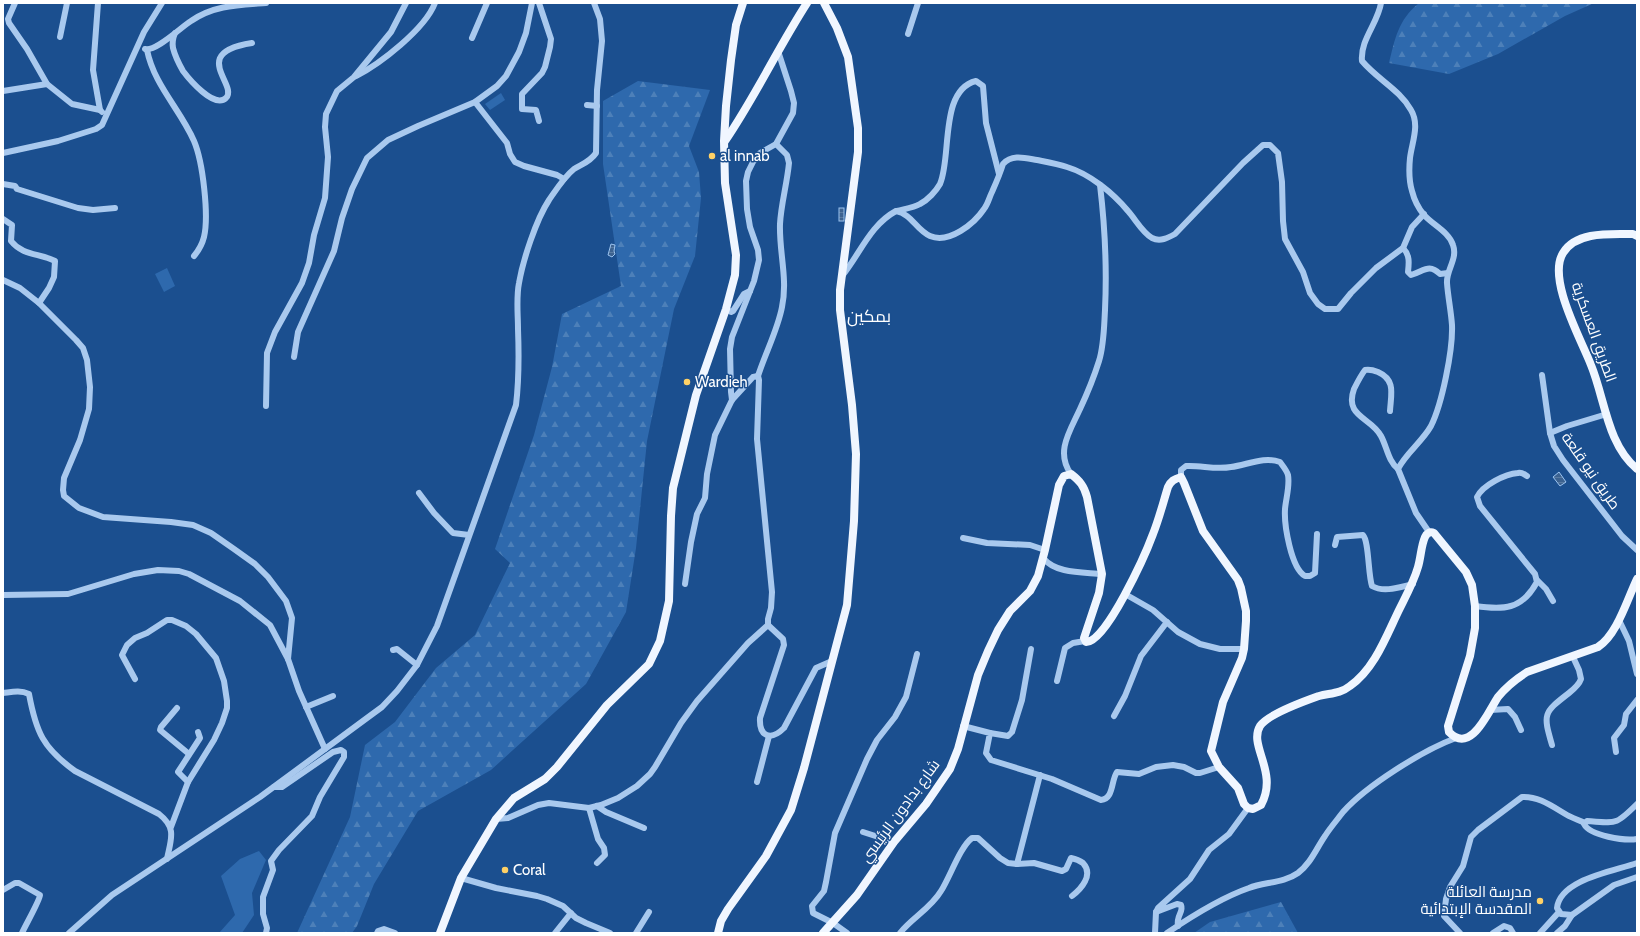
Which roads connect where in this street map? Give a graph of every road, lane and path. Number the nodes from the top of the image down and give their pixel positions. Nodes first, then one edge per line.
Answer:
1 (15, 3) edge
2 (67, 3) edge
3 (98, 3) edge
4 (162, 3) edge
5 (266, 3) edge
6 (406, 3) edge
7 (435, 3) edge
8 (487, 3) edge
9 (532, 3) edge
10 (539, 3) edge
11 (594, 3) edge
12 (743, 3) edge
13 (807, 3) edge
14 (824, 3) edge
15 (918, 3) edge
16 (1381, 3) edge
17 (175, 33) junction
18 (908, 34) dead end
19 (60, 37) dead end
20 (472, 38) dead end
21 (252, 43) dead end
22 (138, 46) junction
23 (147, 50) junction
24 (778, 51) junction
25 (354, 77) junction
26 (47, 84) junction
27 (3, 91) edge
28 (475, 102) junction
29 (587, 105) dead end
30 (597, 106) junction
31 (100, 110) junction
32 (106, 116) junction
33 (539, 121) dead end
34 (724, 141) junction
35 (776, 144) junction
36 (3, 152) edge
37 (999, 176) junction
38 (564, 180) junction
39 (3, 184) edge
40 (1100, 185) junction
41 (115, 208) dead end
42 (896, 211) junction
43 (1424, 214) junction
44 (3, 219) edge
45 (1637, 236) edge
46 (1403, 248) junction
47 (194, 256) dead end
48 (1448, 273) junction
49 (842, 276) junction
50 (3, 280) edge
51 (750, 291) junction
52 (39, 303) junction
53 (726, 309) junction
54 (294, 357) dead end
55 (1542, 375) dead end
56 (758, 376) junction
57 (732, 400) junction
58 (266, 406) dead end
59 (1390, 411) dead end
60 (1606, 414) junction
61 (1550, 433) junction
62 (1398, 469) junction
63 (1637, 469) edge
64 (1072, 474) junction
65 (1527, 476) dead end
66 (1181, 477) junction
67 (420, 493) dead end
68 (1429, 532) junction
69 (1317, 534) dead end
70 (469, 536) junction
71 (963, 538) dead end
72 (1336, 545) dead end
73 (1637, 550) edge
74 (1044, 554) junction
75 (1102, 574) junction
76 (1637, 579) edge
77 (1537, 580) junction
78 (685, 584) dead end
79 (1413, 584) junction
80 (1125, 594) junction
81 (3, 595) edge
82 (1553, 601) dead end
83 (1475, 606) junction
84 (1619, 620) junction
85 (1167, 622) junction
86 (768, 625) junction
87 (1085, 641) junction
88 (1031, 649) dead end
89 (1244, 649) junction
90 (393, 650) dead end
91 (917, 654) dead end
92 (1573, 657) junction
93 (288, 659) junction
94 (832, 661) junction
95 (417, 665) junction
96 (1637, 674) edge
97 (135, 679) dead end
98 (1057, 681) dead end
99 (3, 693) edge
100 (333, 696) dead end
101 (1637, 700) edge
102 (306, 707) junction
103 (177, 708) dead end
104 (1490, 710) junction
105 (1114, 716) dead end
106 (963, 726) junction
107 (1521, 730) dead end
108 (198, 732) dead end
109 (990, 733) junction
110 (769, 736) junction
111 (1456, 738) junction
112 (176, 744) junction
113 (1552, 745) dead end
114 (325, 749) junction
115 (172, 750) dead end
116 (1616, 752) dead end
117 (189, 754) junction
118 (1219, 767) junction
119 (1040, 774) junction
120 (188, 782) junction
121 (757, 782) dead end
122 (274, 787) junction
123 (1637, 804) edge
124 (597, 806) junction
125 (589, 808) junction
126 (1248, 808) junction
127 (496, 819) junction
128 (1585, 823) junction
129 (171, 826) junction
130 (644, 828) dead end
131 (863, 832) dead end
132 (1637, 839) edge
133 (894, 842) junction
134 (166, 859) junction
135 (597, 863) dead end
136 (1637, 863) edge
137 (1017, 864) junction
138 (1637, 877) edge
139 (462, 878) junction
140 (3, 890) edge
141 (1072, 896) dead end
142 (650, 912) dead end
143 (1156, 912) junction
144 (1558, 912) junction
145 (571, 913) junction
146 (1572, 915) junction
147 (833, 923) junction
148 (1178, 926) junction
149 (22, 933) edge
150 (69, 933) edge
151 (266, 933) edge
152 (376, 933) edge
153 (395, 933) edge
154 (440, 933) edge
155 (555, 933) edge
156 (610, 933) edge
157 (636, 933) edge
158 (718, 933) edge
159 (823, 933) edge
160 (847, 933) edge
161 (900, 933) edge
162 (1155, 933) edge
163 (1167, 933) edge
164 (1460, 933) edge
165 (1493, 933) edge
166 (1514, 933) edge
167 (1540, 933) edge
168 (1557, 933) edge

1 - 26 street
2 - 19 street
3 - 31 street
4 - 22 street
5 - 17 street
6 - 25 street
7 - 25 street
8 - 20 street
9 - 28 street
10 - 33 street
11 - 30 street
12 - 34 main road
13 - 24 main road
14 - 49 main road
15 - 18 street
16 - 43 street
17 - 21 street
17 - 23 street
22 - 23 street
22 - 32 street
23 - 47 street
24 - 34 main road
24 - 35 street
25 - 58 street
26 - 27 street
26 - 31 street
28 - 38 street
28 - 54 street
29 - 30 street
30 - 38 street
31 - 32 street
32 - 36 street
34 - 53 main road
35 - 51 street
35 - 56 street
37 - 40 street
37 - 42 street
37 - 42 street
38 - 70 street
39 - 41 street
40 - 46 street
40 - 64 street
42 - 49 street
43 - 46 street
43 - 48 street
44 - 52 street
45 - 60 main road, الطريق العسكرية
46 - 48 street
48 - 62 street
49 - 94 main road
50 - 52 street
51 - 53 street
51 - 57 street
52 - 93 street
53 - 127 main road
55 - 61 street, طريق نيو قلعة
56 - 57 street
56 - 86 street
57 - 78 street
59 - 62 street
60 - 61 street
60 - 63 main road, الطريق العسكرية
61 - 73 street, طريق نيو قلعة
62 - 68 street
64 - 74 main road, شارع بدادون الرئيسي
64 - 75 main road
65 - 77 street
66 - 69 street
66 - 80 main road
66 - 89 main road
67 - 70 street
68 - 79 main road
68 - 83 main road
70 - 95 street
71 - 74 street
72 - 79 street
74 - 75 street
74 - 106 main road, شارع بدادون الرئيسي
75 - 87 main road
76 - 84 main road
77 - 82 street
77 - 83 street
79 - 126 main road
80 - 85 street
80 - 87 main road
81 - 93 street
83 - 111 main road
84 - 92 main road
84 - 96 street
85 - 89 street
85 - 105 street
86 - 110 street
86 - 124 street
87 - 98 street
88 - 109 street
89 - 118 main road
90 - 95 street
91 - 147 street
92 - 104 main road
92 - 113 street
93 - 102 street
94 - 110 street
94 - 158 main road
95 - 114 street
97 - 120 street
99 - 129 street
100 - 102 street
101 - 116 street
102 - 114 street
103 - 112 street
104 - 107 street
104 - 111 main road
106 - 109 street
106 - 133 main road, شارع بدادون الرئيسي
108 - 117 street
109 - 119 street
110 - 121 street
111 - 148 street
112 - 115 street
112 - 117 street
114 - 122 street
117 - 120 street
118 - 119 street
118 - 126 main road
119 - 137 street
120 - 129 street
122 - 134 street
122 - 151 street
123 - 128 street
124 - 125 street
124 - 130 street
125 - 127 street
125 - 135 street
126 - 143 street
127 - 139 main road
128 - 132 street
128 - 164 street
129 - 134 street
131 - 133 street
133 - 147 main road, شارع بدادون الرئيسي
134 - 150 street
136 - 144 street
137 - 141 street
137 - 161 street
138 - 146 street
139 - 145 street
139 - 154 main road
140 - 149 street
142 - 157 street
143 - 148 street
143 - 162 street
144 - 146 street
144 - 167 street
145 - 155 street
145 - 156 street
146 - 168 street
147 - 159 main road, شارع بدادون الرئيسي
147 - 160 street
148 - 163 street
152 - 153 street
165 - 166 street

